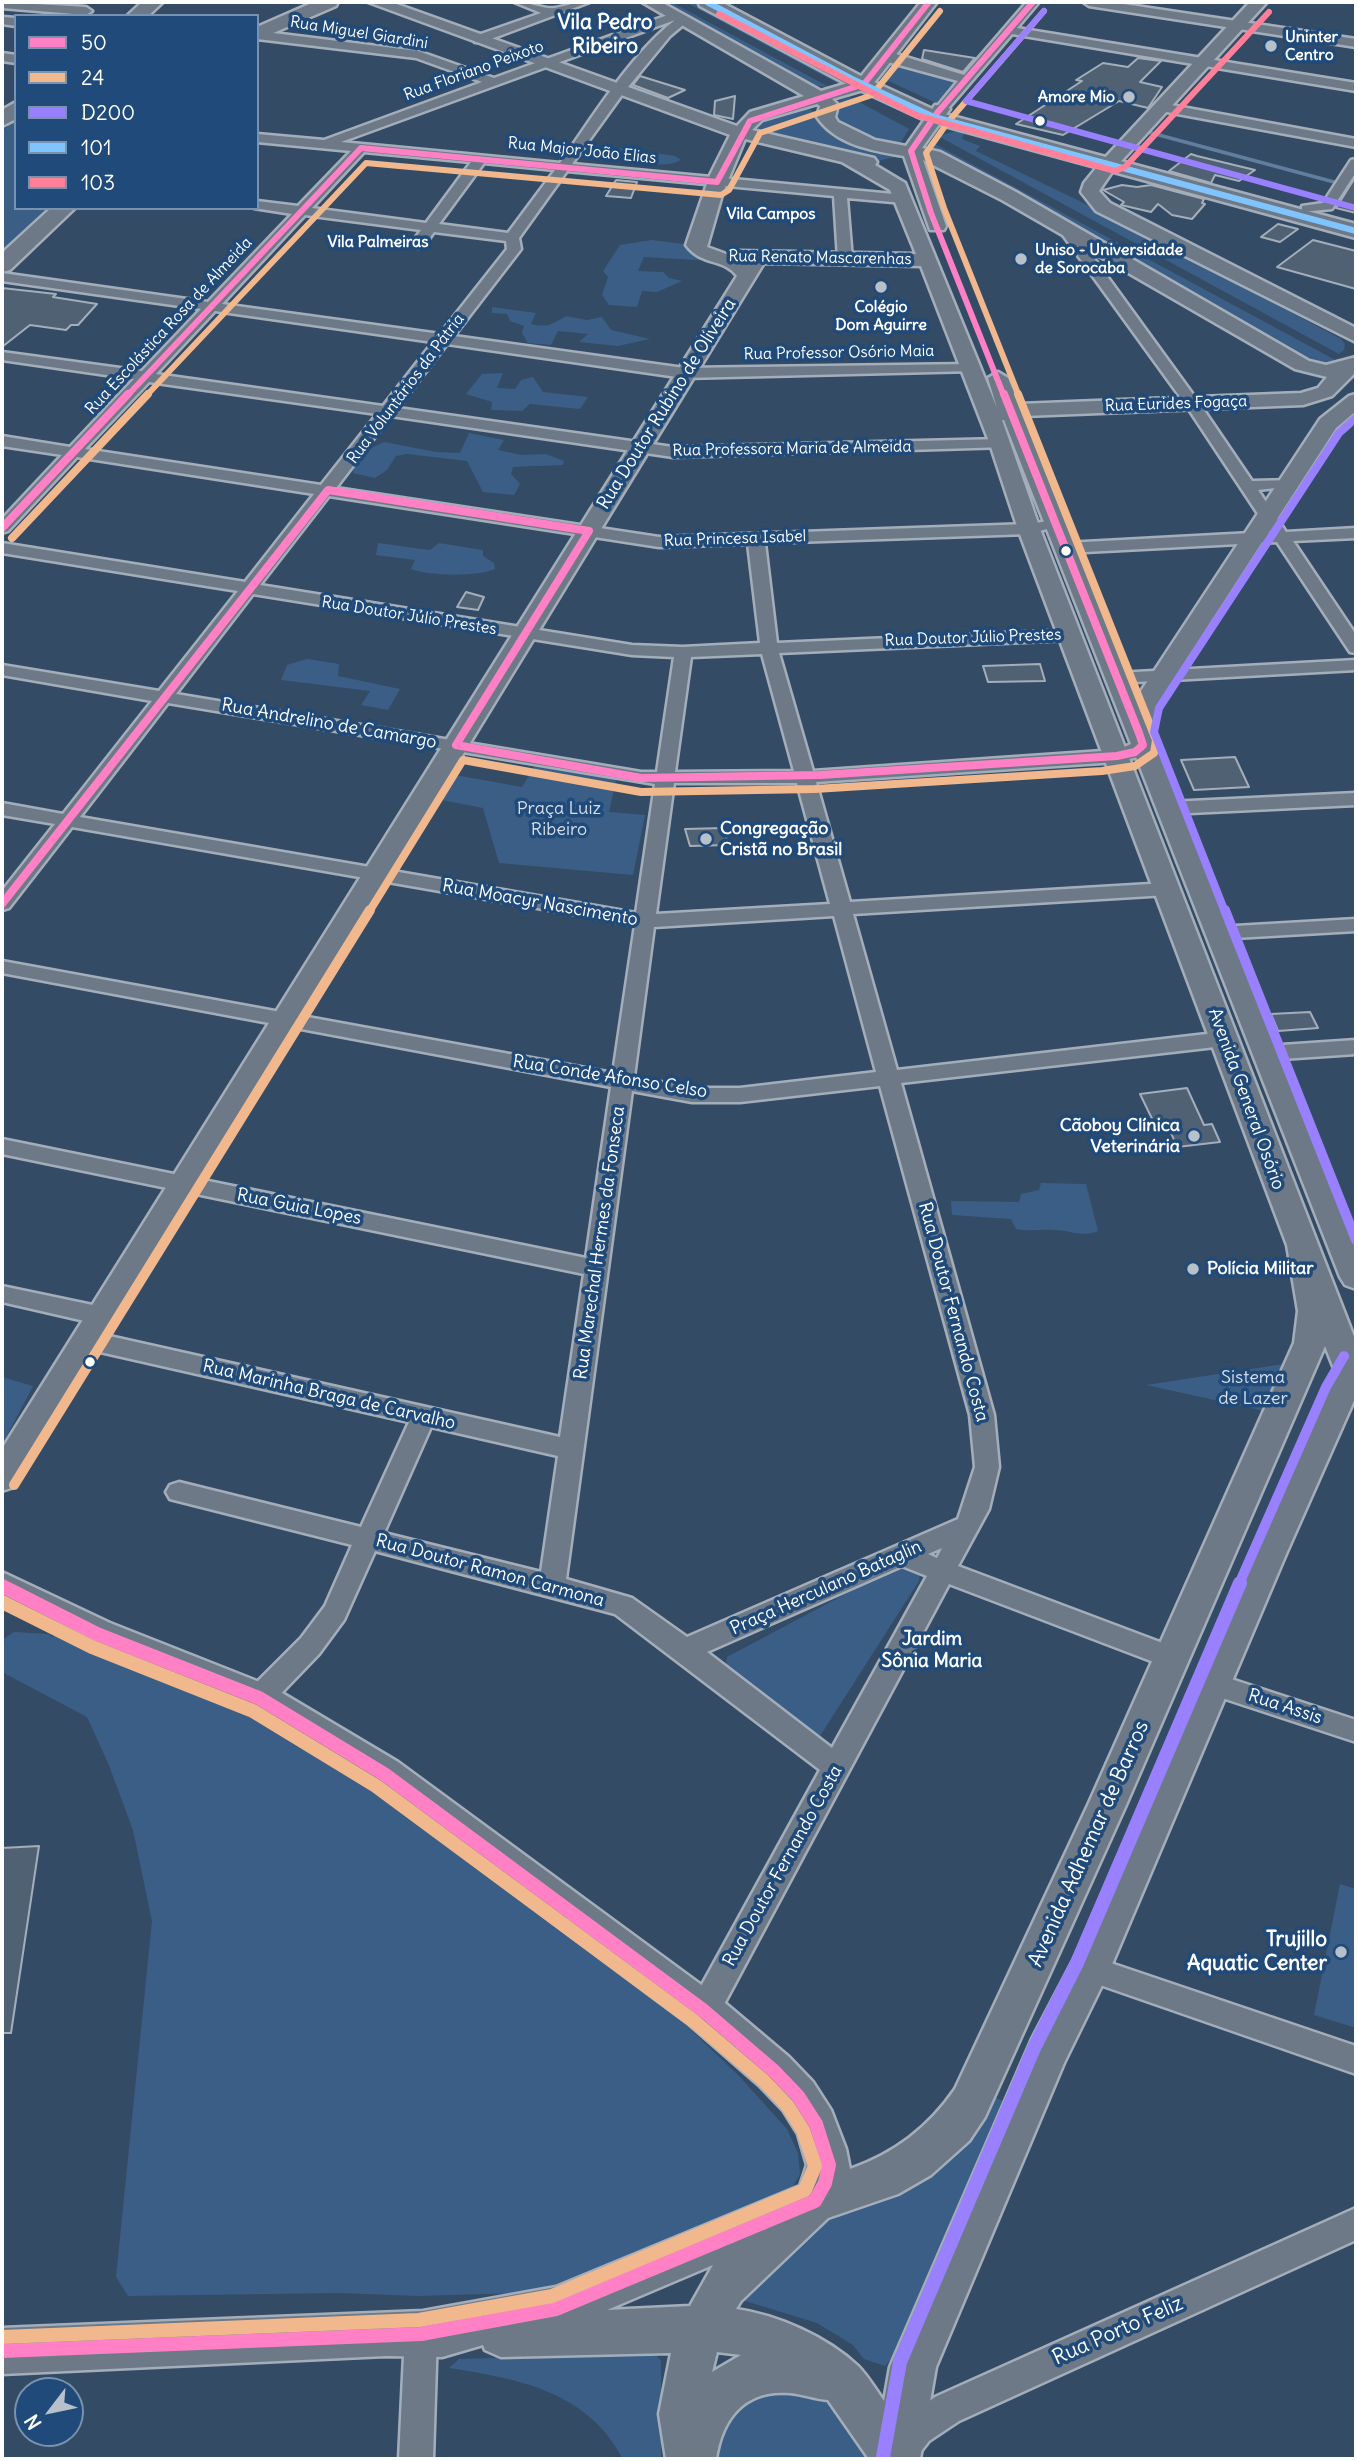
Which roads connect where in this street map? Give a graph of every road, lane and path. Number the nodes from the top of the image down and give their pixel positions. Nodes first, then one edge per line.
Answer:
1 (154, 2) edge
2 (329, 2) edge
3 (376, 2) edge
4 (520, 2) edge
5 (584, 2) edge
6 (650, 2) edge
7 (707, 2) edge
8 (725, 2) edge
9 (929, 2) edge
10 (1033, 2) edge
11 (1088, 2) edge
12 (1259, 2) edge
13 (2, 4) edge
14 (86, 11) dead end
15 (552, 13) junction
16 (139, 14) edge
17 (679, 18) junction
18 (1238, 24) junction
19 (648, 26) junction
20 (1008, 30) junction
21 (666, 33) junction
22 (259, 34) edge
23 (259, 35) edge
24 (479, 39) junction
25 (1356, 43) edge
26 (1203, 62) junction
27 (547, 63) junction
28 (874, 71) junction
29 (967, 80) junction
30 (493, 82) junction
31 (1356, 87) edge
32 (620, 89) junction
33 (822, 99) junction
34 (796, 105) junction
35 (1160, 107) junction
36 (937, 113) junction
37 (826, 117) junction
38 (745, 127) junction
39 (259, 138) edge
40 (1356, 143) edge
41 (323, 144) junction
42 (361, 148) junction
43 (908, 152) junction
44 (849, 158) junction
45 (480, 159) junction
46 (1356, 163) edge
47 (1110, 164) junction
48 (562, 167) junction
49 (717, 182) junction
50 (840, 192) junction
51 (904, 199) junction
52 (259, 205) edge
53 (1307, 209) junction
54 (62, 210) edge
55 (302, 211) junction
56 (931, 213) junction
57 (1356, 222) edge
58 (430, 228) junction
59 (1067, 231) junction
60 (1356, 232) edge
61 (512, 238) junction
62 (418, 244) dead end
63 (845, 259) junction
64 (928, 260) junction
65 (2, 265) edge
66 (751, 267) junction
67 (2, 277) edge
68 (211, 307) junction
69 (1356, 332) edge
70 (443, 339) junction
71 (2, 356) edge
72 (970, 368) junction
73 (1350, 369) edge
74 (684, 373) junction
75 (145, 377) junction
76 (1275, 400) junction
77 (1192, 403) junction
78 (388, 412) junction
79 (1346, 413) edge
80 (1000, 415) junction
81 (2, 442) edge
82 (1000, 444) junction
83 (639, 449) junction
84 (74, 452) junction
85 (1288, 483) junction
86 (1249, 486) junction
87 (328, 490) junction
88 (1268, 515) junction
89 (1055, 522) junction
90 (2, 528) edge
91 (1030, 529) junction
92 (589, 531) junction
93 (1356, 533) edge
94 (1283, 536) junction
95 (1252, 537) junction
96 (756, 539) junction
97 (2, 548) edge
98 (1066, 548) junction
99 (250, 589) junction
100 (524, 635) junction
101 (1070, 635) junction
102 (769, 647) junction
103 (1356, 648) edge
104 (683, 652) junction
105 (1356, 665) edge
106 (2, 670) edge
107 (1165, 676) junction
108 (1117, 678) junction
109 (165, 696) junction
110 (1141, 739) junction
111 (456, 745) junction
112 (1117, 755) junction
113 (805, 777) junction
114 (665, 779) junction
115 (1356, 799) edge
116 (1169, 808) junction
117 (2, 809) edge
118 (67, 821) junction
119 (376, 874) junction
120 (1167, 889) junction
121 (2, 904) edge
122 (843, 909) junction
123 (645, 921) junction
124 (1356, 925) edge
125 (1218, 933) junction
126 (2, 967) edge
127 (286, 1020) junction
128 (1224, 1040) junction
129 (1356, 1047) edge
130 (1267, 1053) junction
131 (891, 1079) junction
132 (623, 1081) junction
133 (2, 1147) edge
134 (184, 1184) junction
135 (1302, 1247) junction
136 (596, 1268) junction
137 (1356, 1277) edge
138 (2, 1294) edge
139 (95, 1328) junction
140 (1355, 1373) edge
141 (424, 1416) junction
142 (570, 1449) junction
143 (2, 1478) edge
144 (179, 1492) dead end
145 (967, 1527) junction
146 (369, 1539) junction
147 (901, 1555) junction
148 (943, 1571) junction
149 (552, 1585) junction
150 (2, 1586) edge
151 (685, 1650) junction
152 (1172, 1658) junction
153 (1213, 1684) junction
154 (259, 1698) junction
155 (1356, 1731) edge
156 (837, 1767) junction
157 (1090, 1969) junction
158 (704, 2011) junction
159 (1356, 2060) edge
160 (815, 2201) junction
161 (1356, 2224) edge
162 (703, 2327) junction
163 (421, 2334) junction
164 (2, 2351) edge
165 (845, 2384) junction
166 (416, 2459) edge
167 (691, 2459) edge
168 (897, 2459) edge

1 - 16 main road
2 - 22 main road
3 - 24 main road
4 - 15 street
5 - 15 street
6 - 17 main road
7 - 28 main road
8 - 28 main road
9 - 28 main road
10 - 20 street
11 - 18 street
12 - 18 main road
13 - 14 street
15 - 24 street
17 - 19 street, Rua Floriano Peixoto
17 - 21 street, Rua Voluntários da Pátria
17 - 33 main road
18 - 25 street
18 - 26 main road
19 - 21 street
19 - 27 street, Rua Floriano Peixoto
20 - 26 street
20 - 29 street
21 - 32 street, Rua Voluntários da Pátria
23 - 30 street, Rua Miguel Giardini
24 - 27 main road
26 - 31 street
26 - 35 main road
27 - 30 street, Rua Floriano Peixoto
27 - 32 main road
28 - 29 street
28 - 33 main road
28 - 36 main road
29 - 36 street
30 - 41 street, Rua Floriano Peixoto
32 - 38 main road
32 - 48 street, Rua Voluntários da Pátria
33 - 34 main road
33 - 37 main road
34 - 37 main road
34 - 38 main road
35 - 40 street
35 - 47 main road
36 - 43 main road
36 - 47 main road
37 - 43 main road
38 - 44 main road
38 - 49 main road
39 - 41 street, Rua Major João Elias
41 - 42 street, Rua Major João Elias
42 - 45 street, Rua Major João Elias
42 - 55 street, Rua Escolástica Rosa de Almeida
43 - 44 main road
43 - 56 main road, Avenida General Osório
43 - 59 main road
44 - 51 main road, Avenida General Osório
45 - 48 street, Rua Major João Elias
45 - 58 street
46 - 53 street
47 - 53 main road
47 - 60 main road
47 - 69 main road
48 - 49 street, Rua Major João Elias
48 - 61 street, Rua Voluntários da Pátria
49 - 50 street, Rua Major João Elias
49 - 66 main road, Rua Renato Mascarenhas
50 - 51 street, Rua Major João Elias
50 - 63 street
51 - 56 main road
51 - 64 main road, Avenida General Osório
52 - 55 street
53 - 57 main road
54 - 65 main road
55 - 58 street
55 - 68 street, Rua Escolástica Rosa de Almeida
56 - 80 main road, Avenida General Osório
58 - 61 street
58 - 62 street
59 - 73 main road
59 - 77 street
61 - 70 street, Rua Voluntários da Pátria
63 - 64 main road, Rua Renato Mascarenhas
63 - 66 main road, Rua Renato Mascarenhas
64 - 72 main road, Avenida General Osório
66 - 74 main road, Rua Doutor Rubino de Oliveira
67 - 68 street, Rua Professor Osório Maia
68 - 70 street, Rua Professor Osório Maia
68 - 75 street, Rua Escolástica Rosa de Almeida
70 - 74 street, Rua Professor Osório Maia
70 - 78 street, Rua Voluntários da Pátria
71 - 75 street, Rua Professora Maria de Almeida
72 - 74 street, Rua Professor Osório Maia
72 - 80 main road, Avenida General Osório
73 - 76 main road, Rua Eurides Fogaça
73 - 79 main road
74 - 83 main road, Rua Doutor Rubino de Oliveira
75 - 78 street, Rua Professora Maria de Almeida
75 - 84 street, Rua Escolástica Rosa de Almeida
76 - 77 main road, Rua Eurides Fogaça
76 - 79 main road
77 - 80 main road, Rua Eurides Fogaça
77 - 86 street
78 - 83 street, Rua Professora Maria de Almeida
78 - 87 street, Rua Voluntários da Pátria
79 - 85 main road
80 - 82 main road, Avenida General Osório
80 - 89 main road, Avenida General Osório
81 - 84 street, Rua Princesa Isabel
82 - 83 street, Rua Professora Maria de Almeida
82 - 91 main road, Avenida General Osório
83 - 92 main road, Rua Doutor Rubino de Oliveira
84 - 87 street, Rua Princesa Isabel
84 - 90 street, Rua Escolástica Rosa de Almeida
85 - 86 street
85 - 88 main road
86 - 88 street
87 - 92 street, Rua Princesa Isabel
87 - 99 street, Rua Voluntários da Pátria
88 - 94 street
88 - 95 main road
89 - 91 street, Rua Princesa Isabel
89 - 98 main road, Avenida General Osório
91 - 96 street, Rua Princesa Isabel
91 - 101 main road, Avenida General Osório
92 - 96 street, Rua Princesa Isabel
92 - 100 main road, Rua Doutor Rubino de Oliveira
93 - 94 street
94 - 95 street
94 - 103 street
95 - 98 street
95 - 107 main road
96 - 102 street
97 - 99 street, Rua Doutor Júlio Prestes
98 - 108 main road, Avenida General Osório
99 - 100 street, Rua Doutor Júlio Prestes
99 - 109 street, Rua Voluntários da Pátria
100 - 104 street, Rua Doutor Júlio Prestes
100 - 111 main road, Rua Doutor Rubino de Oliveira
101 - 102 street, Rua Doutor Júlio Prestes
101 - 112 main road, Avenida General Osório
102 - 104 street, Rua Doutor Júlio Prestes
102 - 113 street, Rua Doutor Fernando Costa
104 - 114 street, Rua Marechal Hermes da Fonseca
105 - 107 street
106 - 109 street, Rua Andrelino de Camargo
107 - 108 street
107 - 110 main road
108 - 110 main road, Avenida General Osório
109 - 111 street, Rua Andrelino de Camargo
109 - 118 street, Rua Voluntários da Pátria
110 - 112 street, Rua Andrelino de Camargo
110 - 116 main road, Avenida General Osório
111 - 114 street, Rua Andrelino de Camargo
111 - 119 main road, Rua Doutor Rubino de Oliveira
112 - 113 street, Rua Andrelino de Camargo
112 - 120 main road, Avenida General Osório
113 - 114 street, Rua Andrelino de Camargo
113 - 122 street, Rua Doutor Fernando Costa
114 - 123 street, Rua Marechal Hermes da Fonseca
115 - 116 street
116 - 125 main road, Avenida General Osório
117 - 118 street, Rua Moacyr Nascimento
118 - 119 street, Rua Moacyr Nascimento
118 - 121 street, Rua Voluntários da Pátria
119 - 123 street, Rua Moacyr Nascimento
119 - 127 main road, Rua Doutor Rubino de Oliveira
120 - 122 street, Rua Moacyr Nascimento
120 - 128 main road, Avenida General Osório
122 - 123 street, Rua Moacyr Nascimento
122 - 131 street, Rua Doutor Fernando Costa
123 - 132 street, Rua Marechal Hermes da Fonseca
124 - 125 street
125 - 130 main road, Avenida General Osório
126 - 127 street, Rua Conde Afonso Celso
127 - 132 street, Rua Conde Afonso Celso
127 - 134 main road, Rua Doutor Rubino de Oliveira
128 - 131 street, Rua Conde Afonso Celso
128 - 135 main road, Avenida General Osório
129 - 130 street
130 - 137 main road, Avenida General Osório
131 - 132 street, Rua Conde Afonso Celso
131 - 145 street, Rua Doutor Fernando Costa
132 - 136 street, Rua Marechal Hermes da Fonseca
133 - 134 street, Rua Guia Lopes
134 - 136 street, Rua Guia Lopes
134 - 139 main road, Rua Doutor Rubino de Oliveira
135 - 140 main road, Avenida General Osório
135 - 152 main road, Avenida Adhemar de Barros
136 - 142 street, Rua Marechal Hermes da Fonseca
138 - 139 street, Rua Marinha Braga de Carvalho
139 - 141 street, Rua Marinha Braga de Carvalho
139 - 143 main road, Rua Doutor Rubino de Oliveira
140 - 153 main road
141 - 142 street, Rua Marinha Braga de Carvalho
141 - 146 street
142 - 149 street, Rua Marechal Hermes da Fonseca
144 - 146 street, Rua Doutor Ramon Carmona
145 - 147 street, Praça Herculano Bataglin
145 - 148 street, Rua Doutor Fernando Costa
146 - 149 street, Rua Doutor Ramon Carmona
146 - 154 street
147 - 148 street
147 - 151 street, Praça Herculano Bataglin
148 - 152 street
148 - 156 street, Rua Doutor Fernando Costa
149 - 151 street, Rua Doutor Ramon Carmona
150 - 154 main road
151 - 156 street, Rua Doutor Ramon Carmona
152 - 160 main road, Avenida Adhemar de Barros
153 - 155 street, Rua Assis
153 - 157 main road
154 - 158 main road
156 - 158 street, Rua Doutor Fernando Costa
157 - 159 street
157 - 168 main road
158 - 160 main road
160 - 162 main road, Avenida Adhemar de Barros
160 - 163 main road
161 - 168 street, Rua Porto Feliz
162 - 163 main road
162 - 165 main road
162 - 167 main road, Avenida Adhemar de Barros
163 - 164 main road
163 - 166 street
165 - 167 main road
165 - 168 main road

